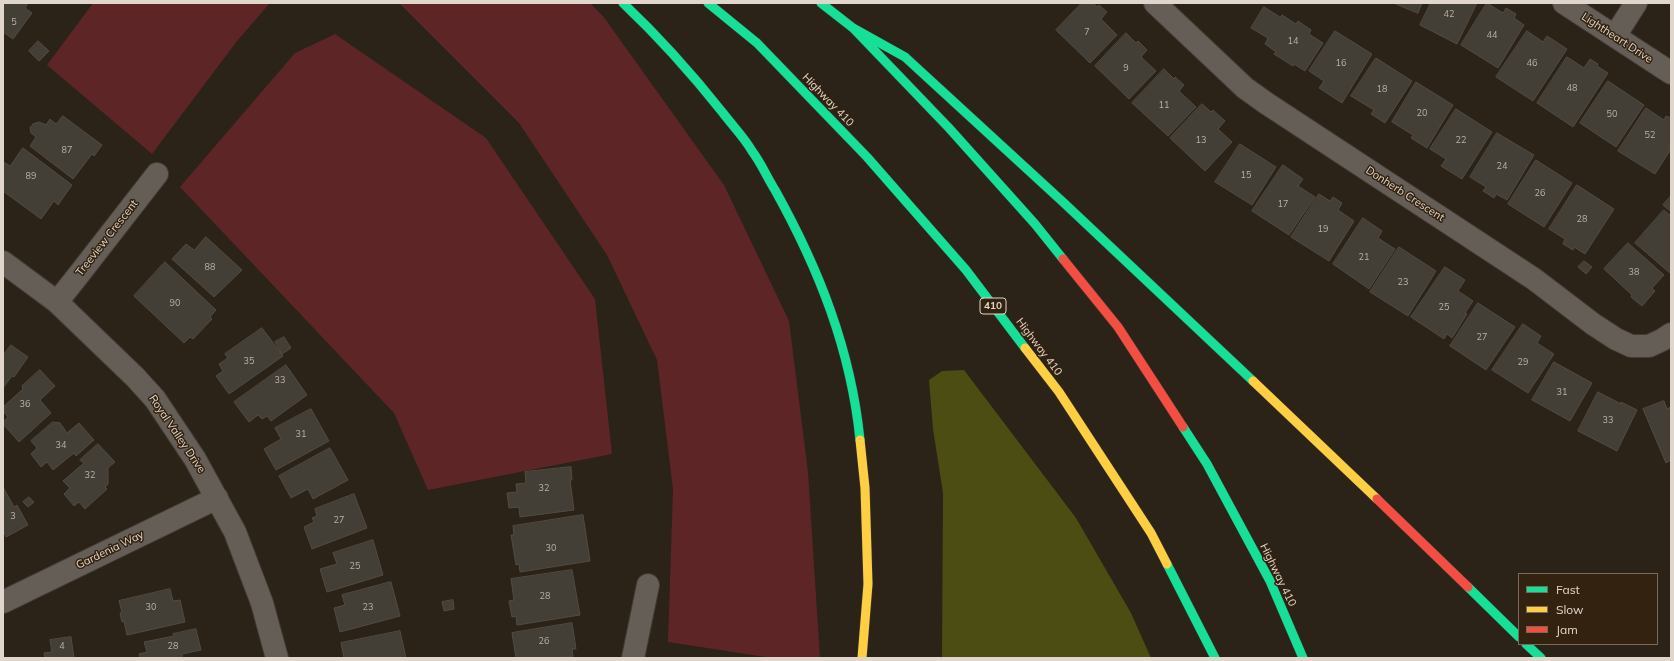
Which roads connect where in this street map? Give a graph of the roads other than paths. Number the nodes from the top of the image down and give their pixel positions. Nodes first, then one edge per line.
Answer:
1 (623, 3) edge
2 (708, 3) edge
3 (821, 3) edge
4 (1155, 3) edge
5 (1564, 3) edge
6 (1636, 3) edge
7 (853, 28) junction
8 (1615, 36) junction
9 (1671, 73) edge
10 (157, 174) dead end
11 (3, 262) edge
12 (56, 302) junction
13 (1671, 334) edge
14 (217, 498) junction
15 (648, 585) dead end
16 (3, 602) edge
17 (1518, 636) edge
18 (1527, 645) edge
19 (277, 658) edge
20 (633, 658) edge
21 (862, 658) edge
22 (1215, 658) edge
23 (1303, 658) edge
24 (1541, 658) edge

1 - 21 highway
2 - 22 highway, Highway 410 / 410
3 - 7 highway, Highway 410
4 - 13 street, Donherb Crescent
5 - 8 street, Lightheart Drive
6 - 8 street
7 - 17 highway
7 - 23 highway, Highway 410
8 - 9 street, Lightheart Drive
10 - 12 street, Treeview Crescent
11 - 12 street, Royal Valley Drive
12 - 14 street, Royal Valley Drive
14 - 16 street, Gardenia Way
14 - 19 street, Royal Valley Drive
15 - 20 street
18 - 24 highway

